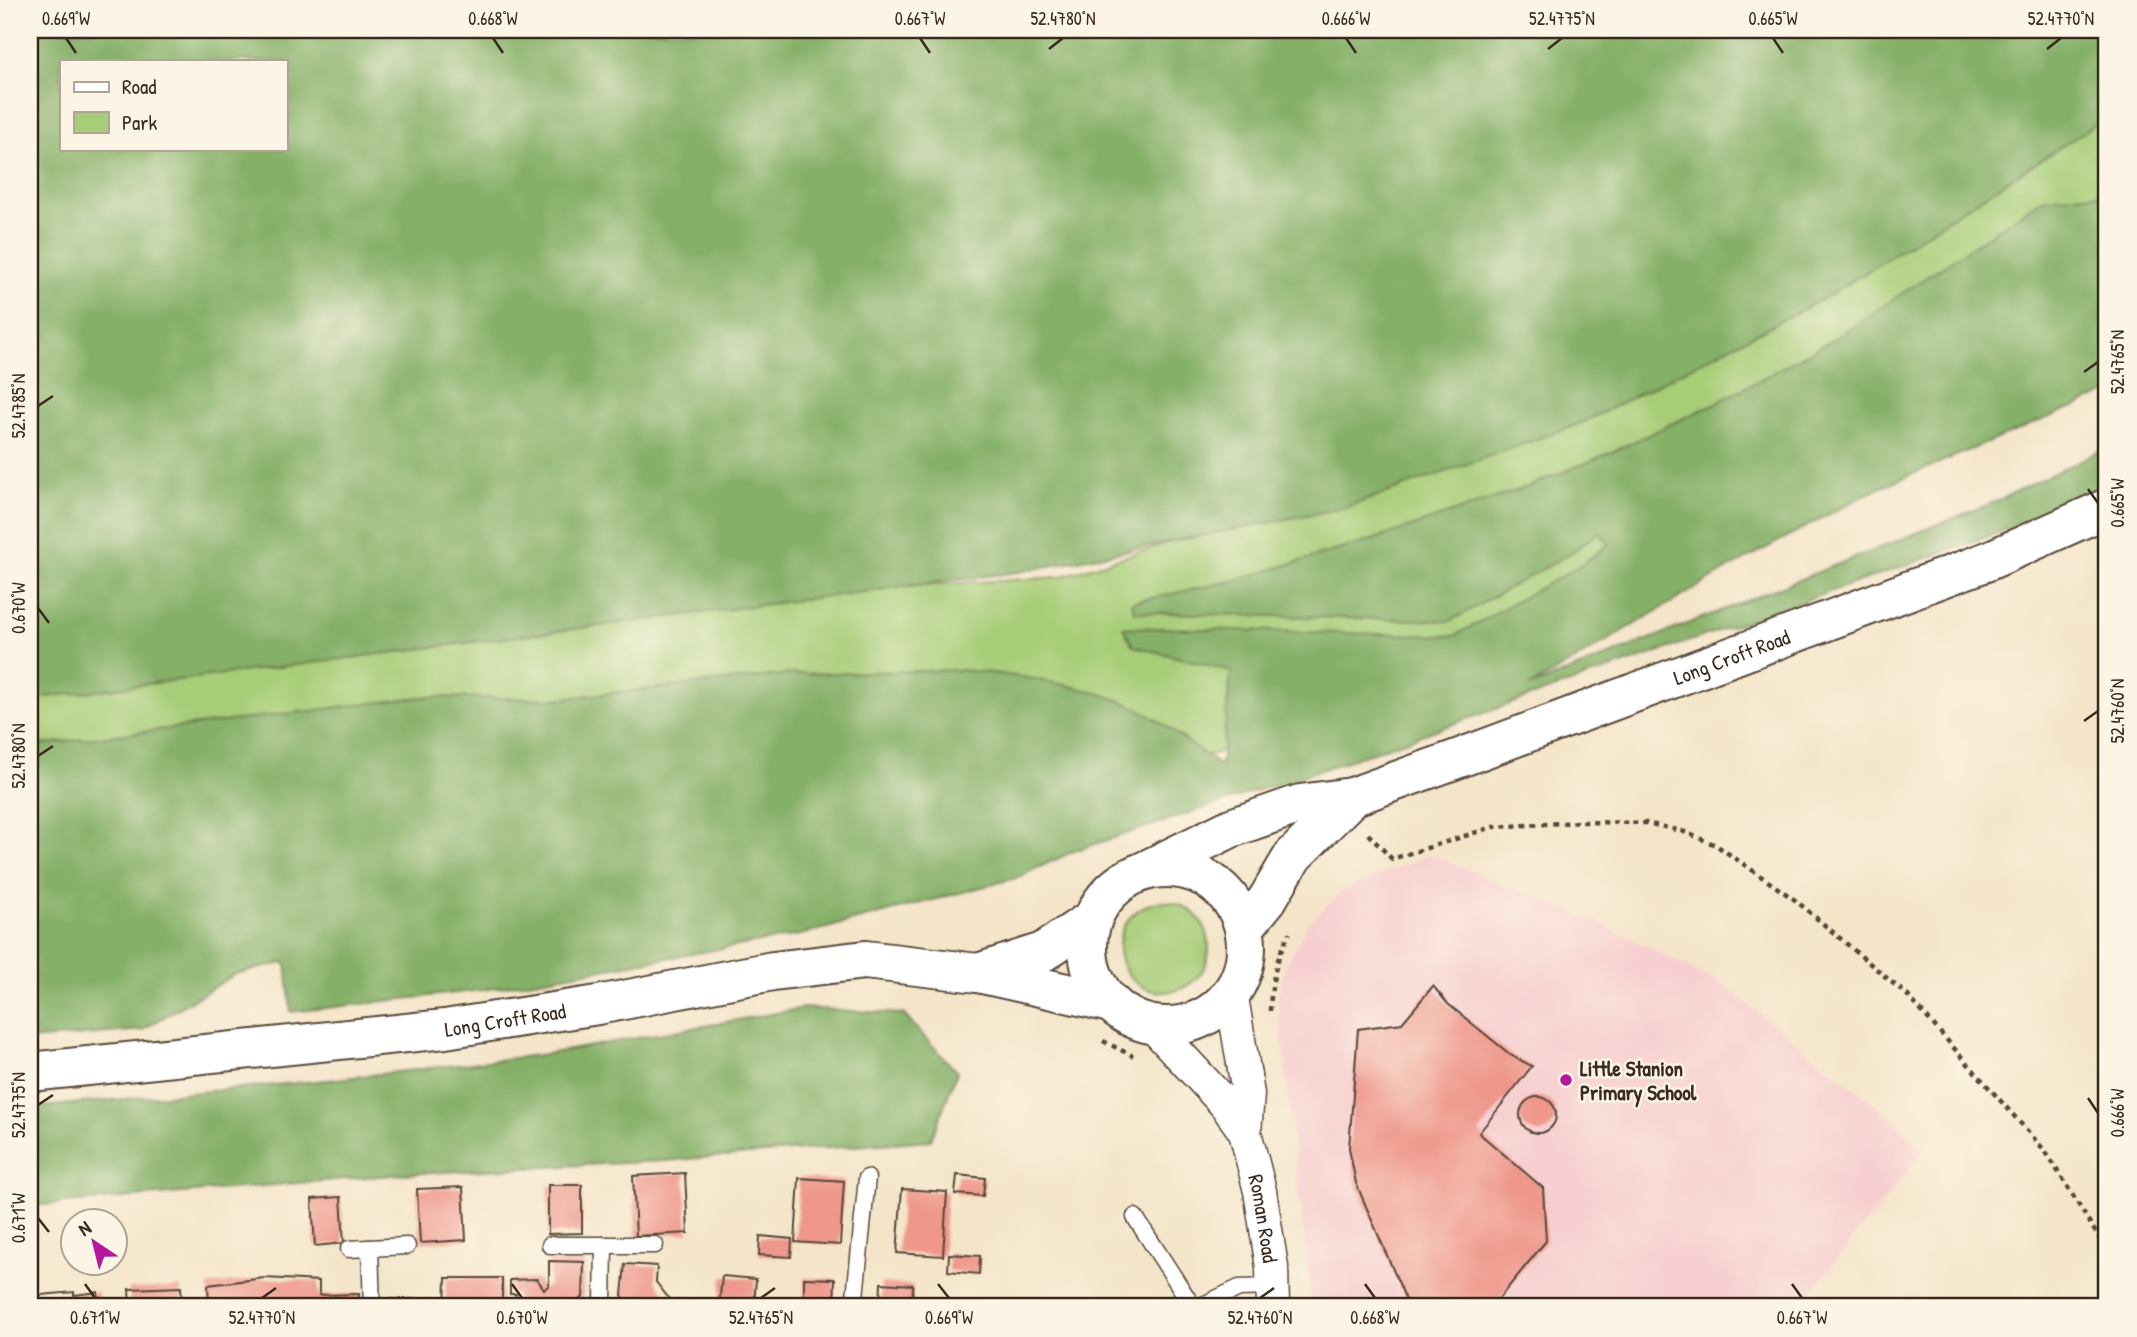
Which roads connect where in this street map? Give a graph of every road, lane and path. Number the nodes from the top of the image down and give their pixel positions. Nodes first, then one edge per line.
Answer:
1 (2107, 508) edge
2 (1352, 797) junction
3 (1378, 826) dead end
4 (1368, 834) junction
5 (1358, 844) dead end
6 (1146, 870) junction
7 (1092, 919) junction
8 (1294, 927) dead end
9 (1244, 928) junction
10 (978, 973) junction
11 (1231, 991) junction
12 (1111, 1003) junction
13 (1270, 1023) dead end
14 (1096, 1038) dead end
15 (1145, 1041) junction
16 (30, 1072) edge
17 (1245, 1132) junction
18 (867, 1178) dead end
19 (1135, 1217) dead end
20 (550, 1245) dead end
21 (604, 1245) junction
22 (655, 1245) dead end
23 (407, 1246) dead end
24 (349, 1248) dead end
25 (370, 1248) junction
26 (2107, 1251) edge
27 (1273, 1297) edge
28 (372, 1307) edge
29 (603, 1307) edge
30 (854, 1307) edge
31 (1193, 1307) edge
32 (1199, 1307) edge

1 - 2 street, Long Croft Road
2 - 6 street, Long Croft Road
2 - 9 street, Long Croft Road
3 - 4 path
4 - 5 path
4 - 26 path
6 - 7 street
6 - 9 street
7 - 10 street, Long Croft Road
7 - 12 street
8 - 13 path
9 - 11 street
10 - 12 street, Long Croft Road
10 - 16 street, Long Croft Road
11 - 15 street
11 - 17 street, Roman Road
12 - 15 street
14 - 15 path
15 - 17 street, Roman Road
17 - 27 street, Roman Road
18 - 30 lane
19 - 31 lane
20 - 21 lane
21 - 22 lane
21 - 29 lane
23 - 25 lane
24 - 25 lane
25 - 28 lane
27 - 32 lane

